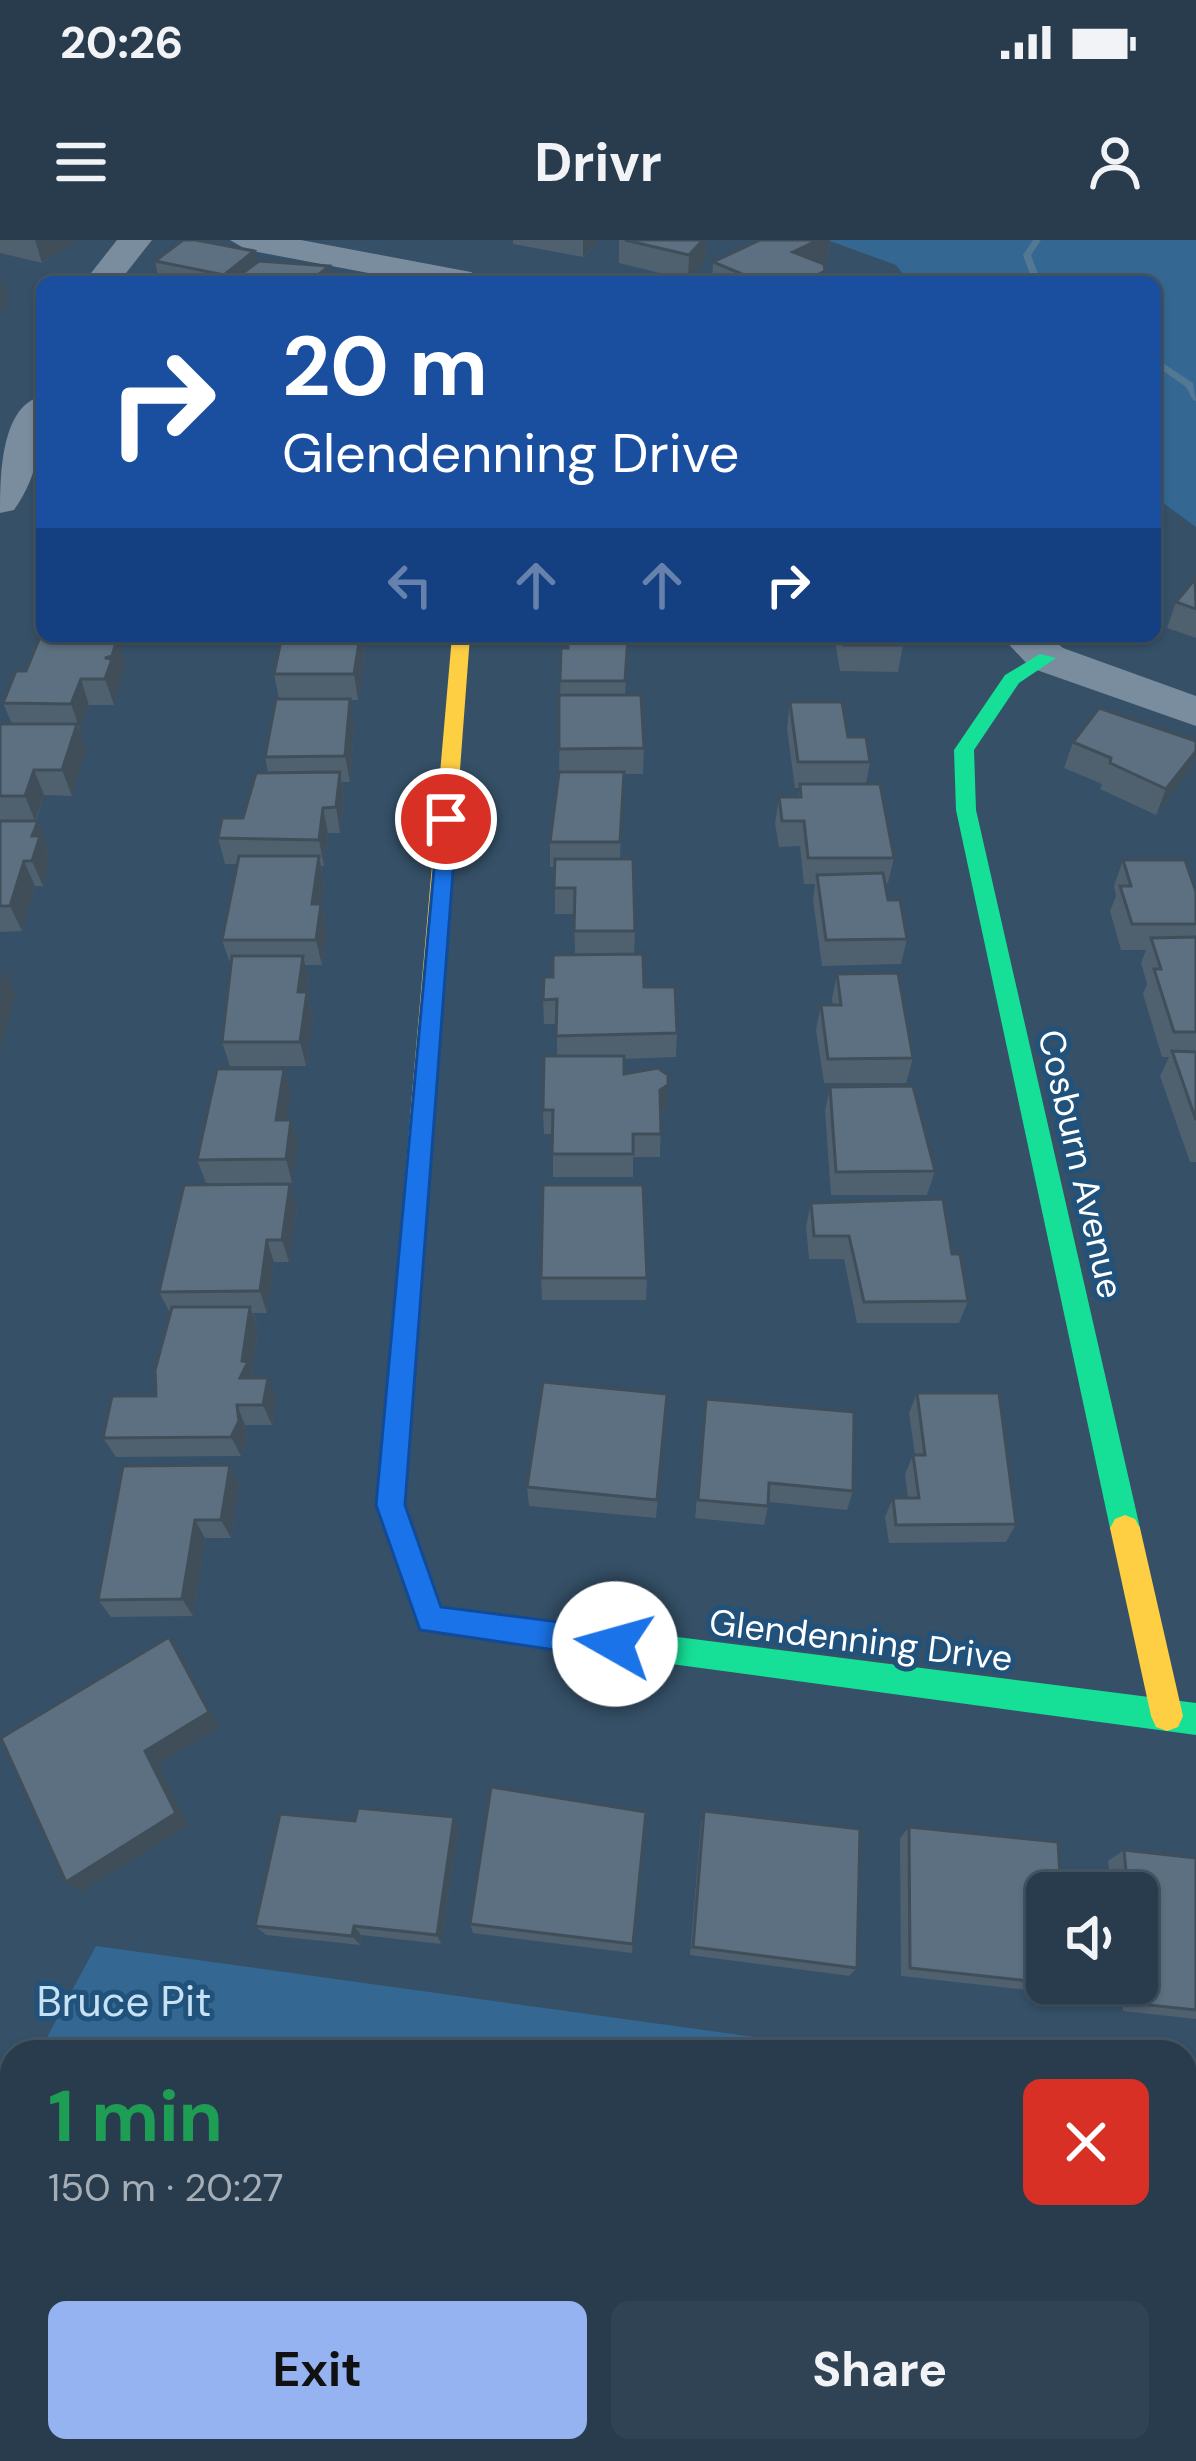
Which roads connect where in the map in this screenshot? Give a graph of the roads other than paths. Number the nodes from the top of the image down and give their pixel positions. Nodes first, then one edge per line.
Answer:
1 (134, 240) edge
2 (247, 240) edge
3 (106, 276) edge
4 (439, 276) edge
5 (36, 420) edge
6 (0, 501) edge
7 (461, 642) edge
8 (1035, 647) edge
9 (1196, 712) edge
10 (1166, 1716) junction
11 (1196, 1719) edge

1 - 3 street
2 - 4 street
5 - 6 street
7 - 10 street, Glendenning Drive
8 - 9 street
8 - 10 street, Cosburn Avenue
10 - 11 street, Glendenning Drive

